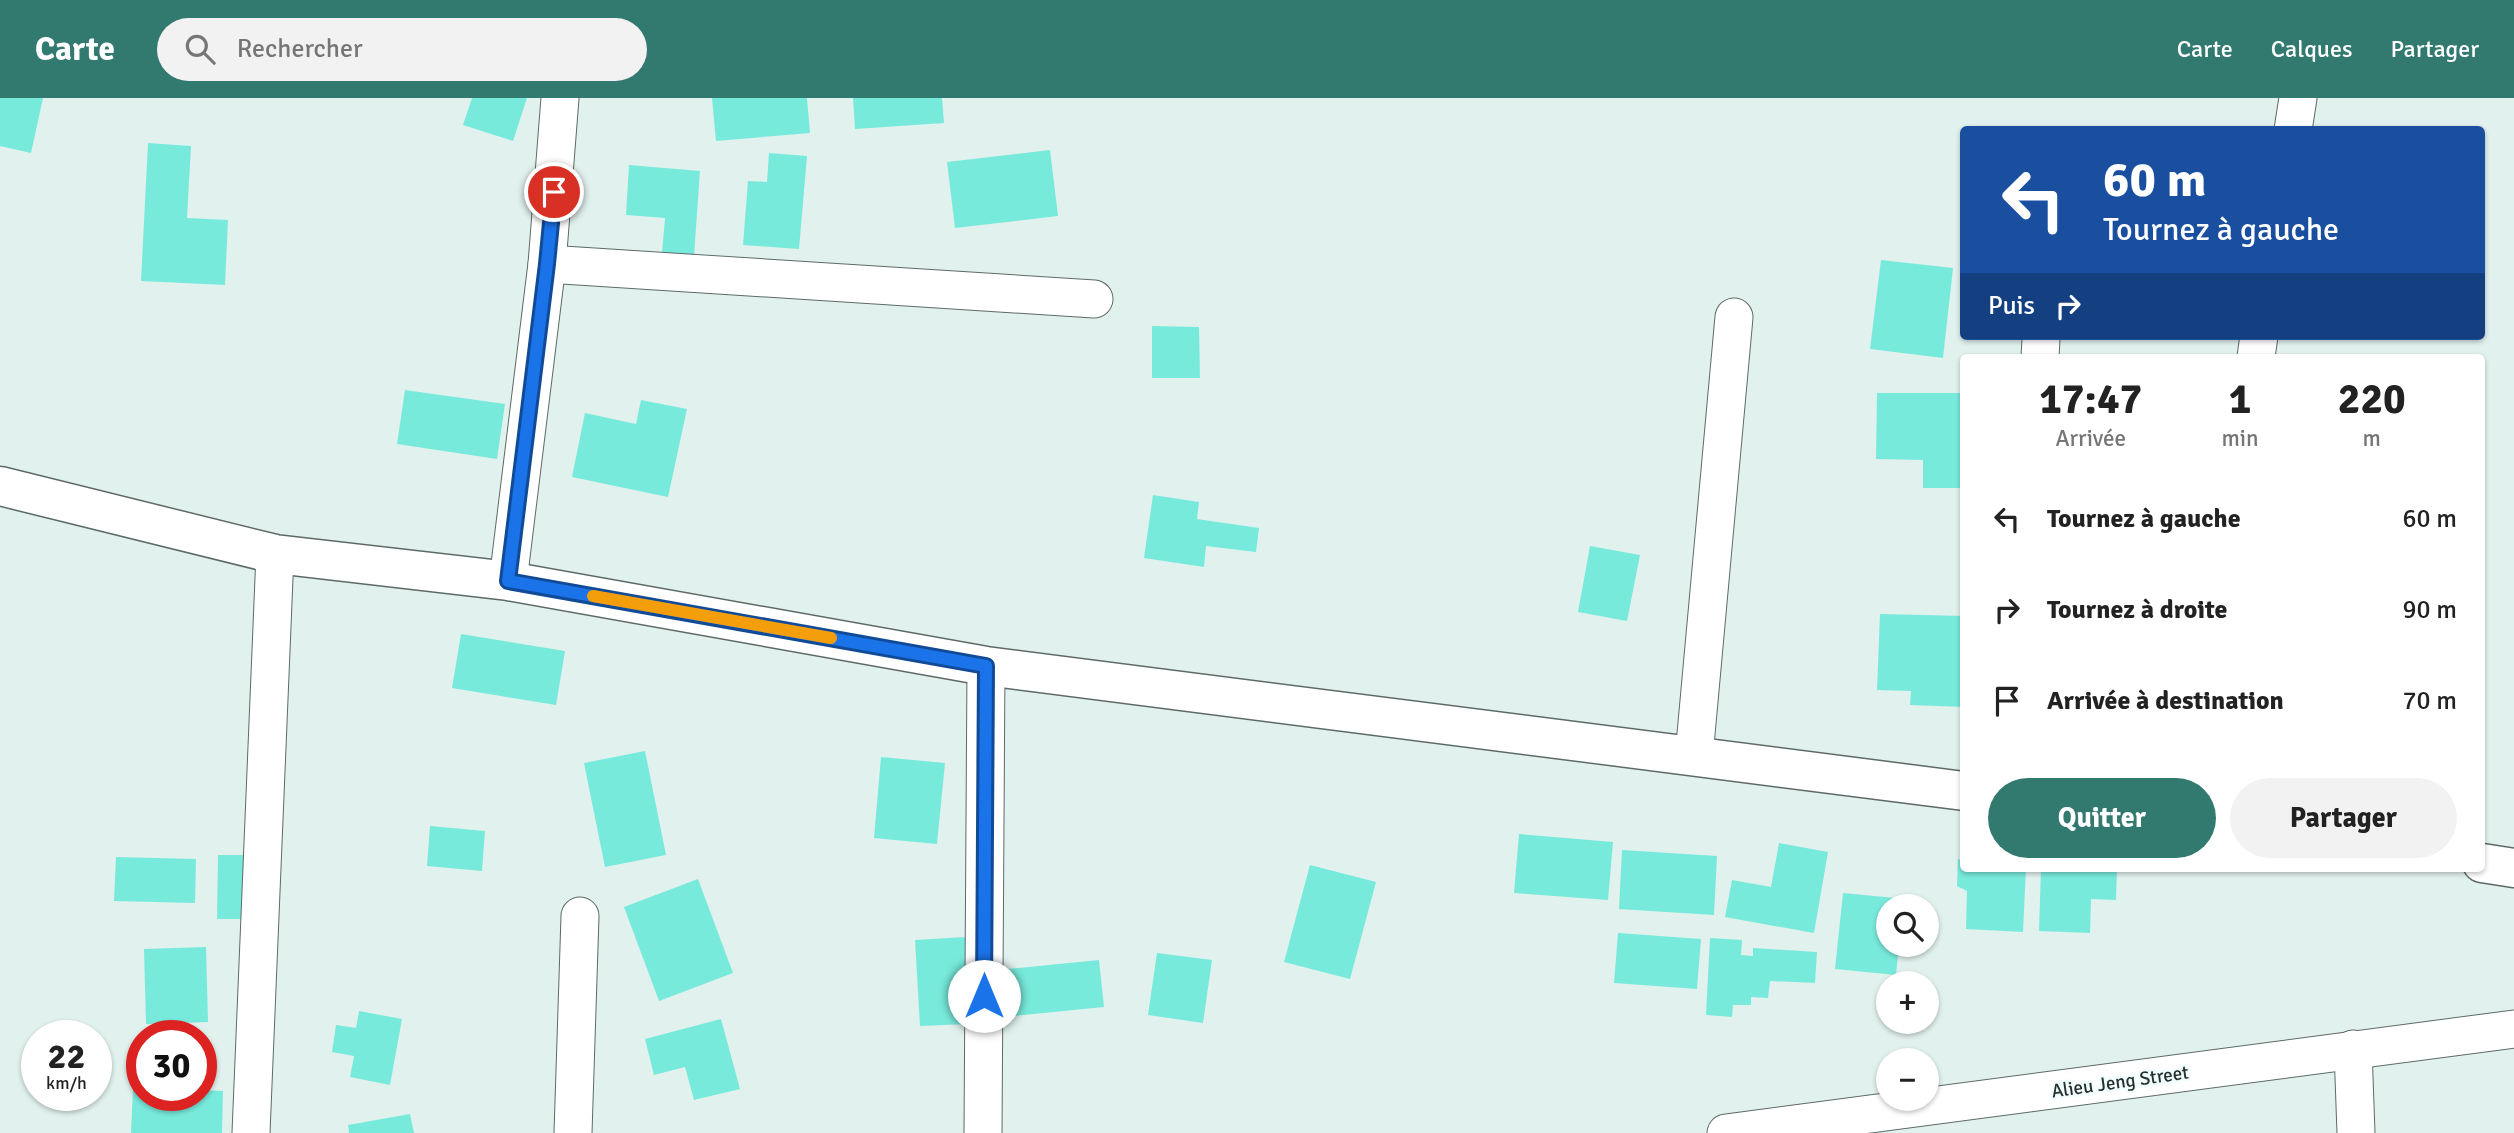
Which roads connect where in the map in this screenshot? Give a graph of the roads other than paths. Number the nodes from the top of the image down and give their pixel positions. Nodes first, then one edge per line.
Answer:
1 (560, 98) edge
2 (2298, 98) edge
3 (2294, 126) edge
4 (547, 264) junction
5 (1094, 299) dead end
6 (1734, 317) dead end
7 (0, 486) edge
8 (275, 554) junction
9 (508, 581) junction
10 (986, 666) junction
11 (1694, 757) junction
12 (1960, 790) edge
13 (2485, 863) edge
14 (2514, 868) edge
15 (580, 916) dead end
16 (2514, 1028) edge
17 (2353, 1049) junction
18 (1873, 1124) edge
19 (251, 1133) edge
20 (573, 1133) edge
21 (983, 1133) edge
22 (1726, 1133) edge
23 (2356, 1133) edge

1 - 4 street
2 - 3 street
4 - 5 street
4 - 9 street
6 - 11 street
7 - 8 street
8 - 9 street
8 - 19 street
9 - 10 street
10 - 11 street
10 - 21 street
11 - 12 street
13 - 14 street
15 - 20 street
16 - 17 street, Alieu Jeng Street
17 - 18 street, Alieu Jeng Street
17 - 23 street
18 - 22 street, Alieu Jeng Street

